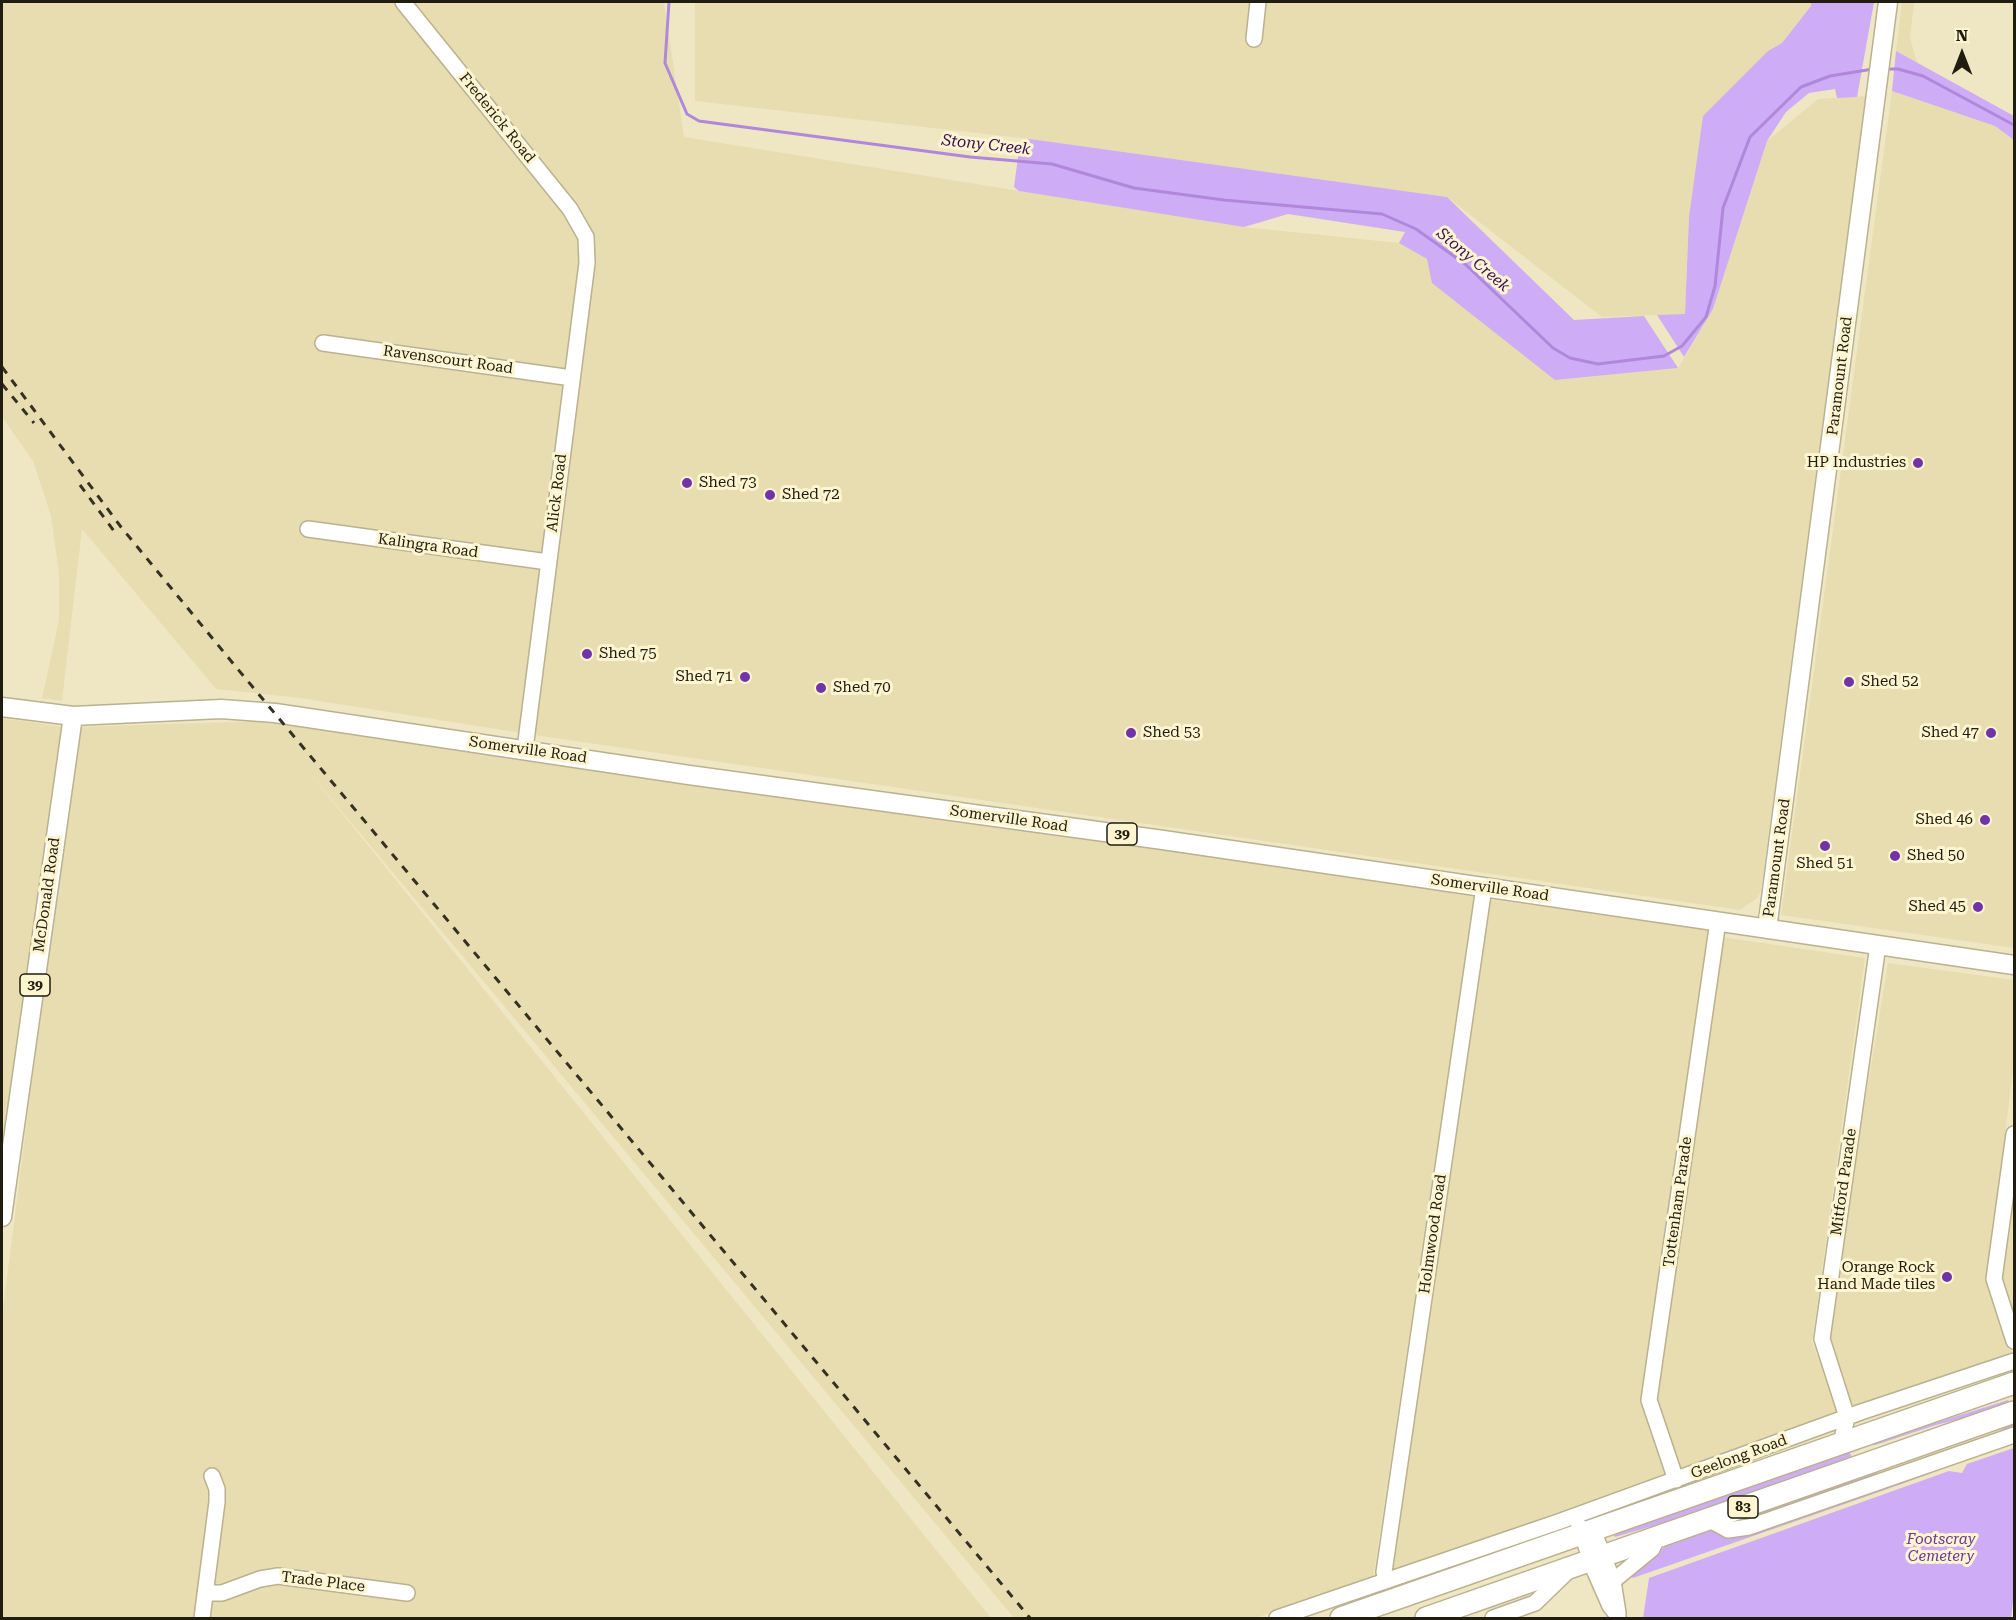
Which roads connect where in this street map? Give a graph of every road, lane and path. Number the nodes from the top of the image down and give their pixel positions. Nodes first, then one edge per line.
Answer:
1 (403, 2) edge
2 (1258, 2) edge
3 (1888, 2) edge
4 (1254, 39) dead end
5 (586, 237) joint
6 (323, 343) dead end
7 (572, 378) junction
8 (308, 529) dead end
9 (548, 562) junction
10 (2, 707) edge
11 (73, 716) junction
12 (525, 749) junction
13 (1484, 887) junction
14 (1718, 921) junction
15 (1767, 929) junction
16 (1878, 945) junction
17 (2014, 965) edge
18 (2014, 1134) edge
19 (2, 1205) edge
20 (2014, 1341) edge
21 (2014, 1361) edge
22 (2014, 1383) edge
23 (2014, 1412) edge
24 (1847, 1417) junction
25 (2014, 1435) edge
26 (1855, 1439) junction
27 (1882, 1457) junction
28 (212, 1476) dead end
29 (1676, 1480) junction
30 (1708, 1519) junction
31 (1584, 1526) junction
32 (1658, 1536) junction
33 (1464, 1553) junction
34 (1588, 1561) junction
35 (1486, 1568) junction
36 (1386, 1580) junction
37 (1613, 1581) junction
38 (205, 1593) junction
39 (407, 1593) dead end
40 (1618, 1617) edge
41 (202, 1618) edge
42 (1277, 1618) edge
43 (1341, 1618) edge
44 (1426, 1618) edge
45 (1493, 1618) edge

1 - 5 street, Frederick Road
2 - 4 street
3 - 15 main road, Paramount Road
5 - 7 street, Alick Road
6 - 7 street, Ravenscourt Road
7 - 9 street, Alick Road
8 - 9 street, Kalingra Road
9 - 12 street, Alick Road
10 - 11 main road, Somerville Road
11 - 12 main road, Somerville Road / 39
11 - 19 main road, McDonald Road / 39
12 - 13 main road, Somerville Road / 39
13 - 14 main road, Somerville Road / 39
13 - 36 street, Holmwood Road
14 - 15 main road, Somerville Road / 39
14 - 29 street, Tottenham Parade
15 - 16 main road, Somerville Road
16 - 17 main road, Somerville Road
16 - 24 street, Mitford Parade
18 - 20 street
21 - 24 street, Geelong Road
22 - 26 highway, Geelong Road / 83
23 - 27 highway, 83
24 - 26 street
24 - 26 street
24 - 29 street, Geelong Road
25 - 30 street
26 - 27 highway
26 - 31 highway, Geelong Road / 83
27 - 30 highway, 83
28 - 38 street
29 - 31 street, Geelong Road
30 - 32 highway, 83
31 - 33 street, Geelong Road
31 - 34 street
31 - 35 highway, Geelong Road / 83
32 - 34 highway, 83
32 - 37 street
33 - 35 street
33 - 36 street, Geelong Road
34 - 37 street
34 - 40 street
34 - 44 highway, 83
34 - 45 street
35 - 43 highway, Geelong Road / 83
36 - 42 street, Geelong Road
37 - 40 street
38 - 39 street, Trade Place
38 - 41 street

